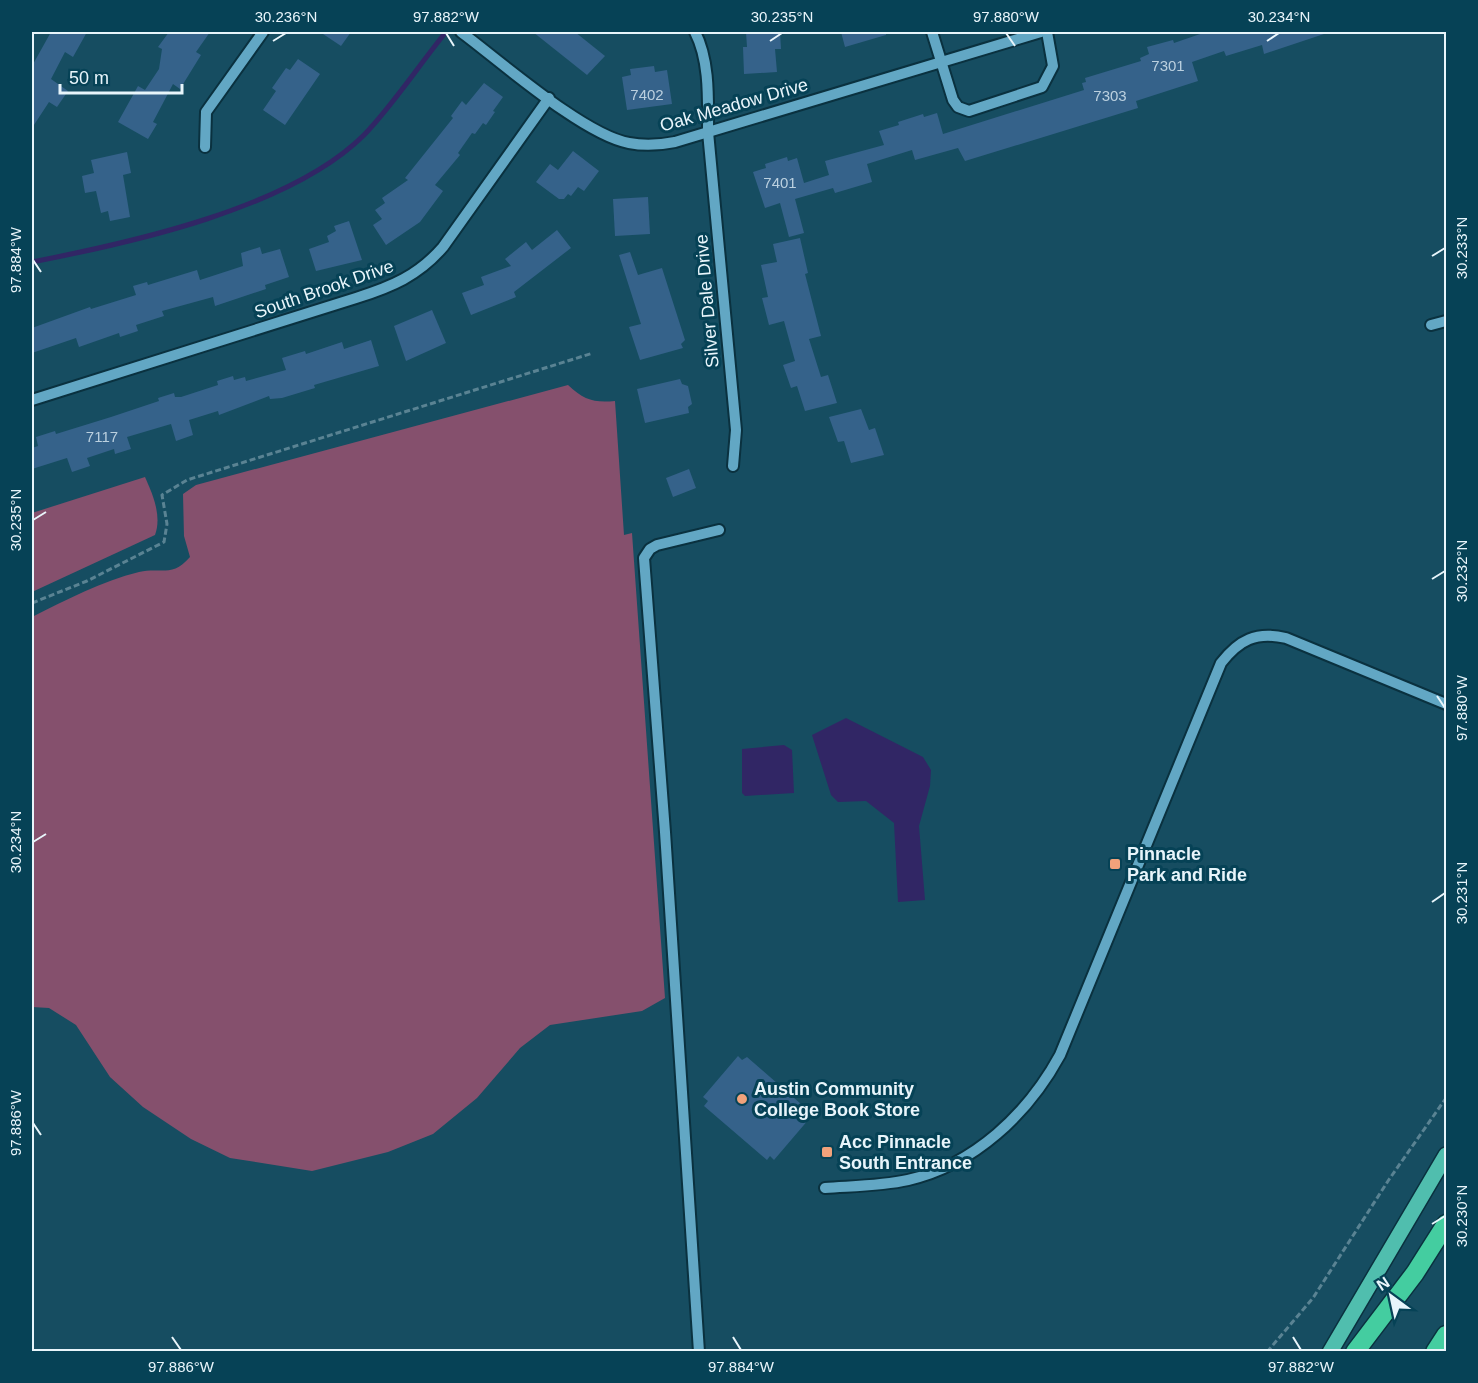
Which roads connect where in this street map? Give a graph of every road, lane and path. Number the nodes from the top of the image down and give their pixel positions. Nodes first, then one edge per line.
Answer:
1 (263, 32) edge
2 (461, 32) edge
3 (695, 32) edge
4 (932, 32) edge
5 (1041, 32) edge
6 (1047, 32) edge
7 (940, 62) junction
8 (549, 98) junction
9 (708, 132) junction
10 (205, 147) dead end
11 (1446, 321) edge
12 (1431, 325) dead end
13 (593, 353) dead end
14 (32, 400) edge
15 (733, 466) dead end
16 (719, 530) dead end
17 (32, 603) edge
18 (1446, 704) edge
19 (1446, 1098) edge
20 (1446, 1155) edge
21 (825, 1188) dead end
22 (1446, 1224) edge
23 (1446, 1335) edge
24 (699, 1352) edge
25 (1267, 1352) edge
26 (1330, 1352) edge
27 (1355, 1352) edge
28 (1435, 1352) edge

1 - 10 street
2 - 8 street, Oak Meadow Drive
3 - 9 street, Silver Dale Drive
4 - 7 street
5 - 7 street, Oak Meadow Drive
6 - 7 street
7 - 9 street, Oak Meadow Drive
8 - 9 street, Oak Meadow Drive
8 - 14 street, South Brook Drive
9 - 15 street, Silver Dale Drive
11 - 12 street
13 - 17 path
16 - 24 street
18 - 21 street
19 - 25 path
20 - 26 main road
22 - 27 highway
23 - 28 highway

